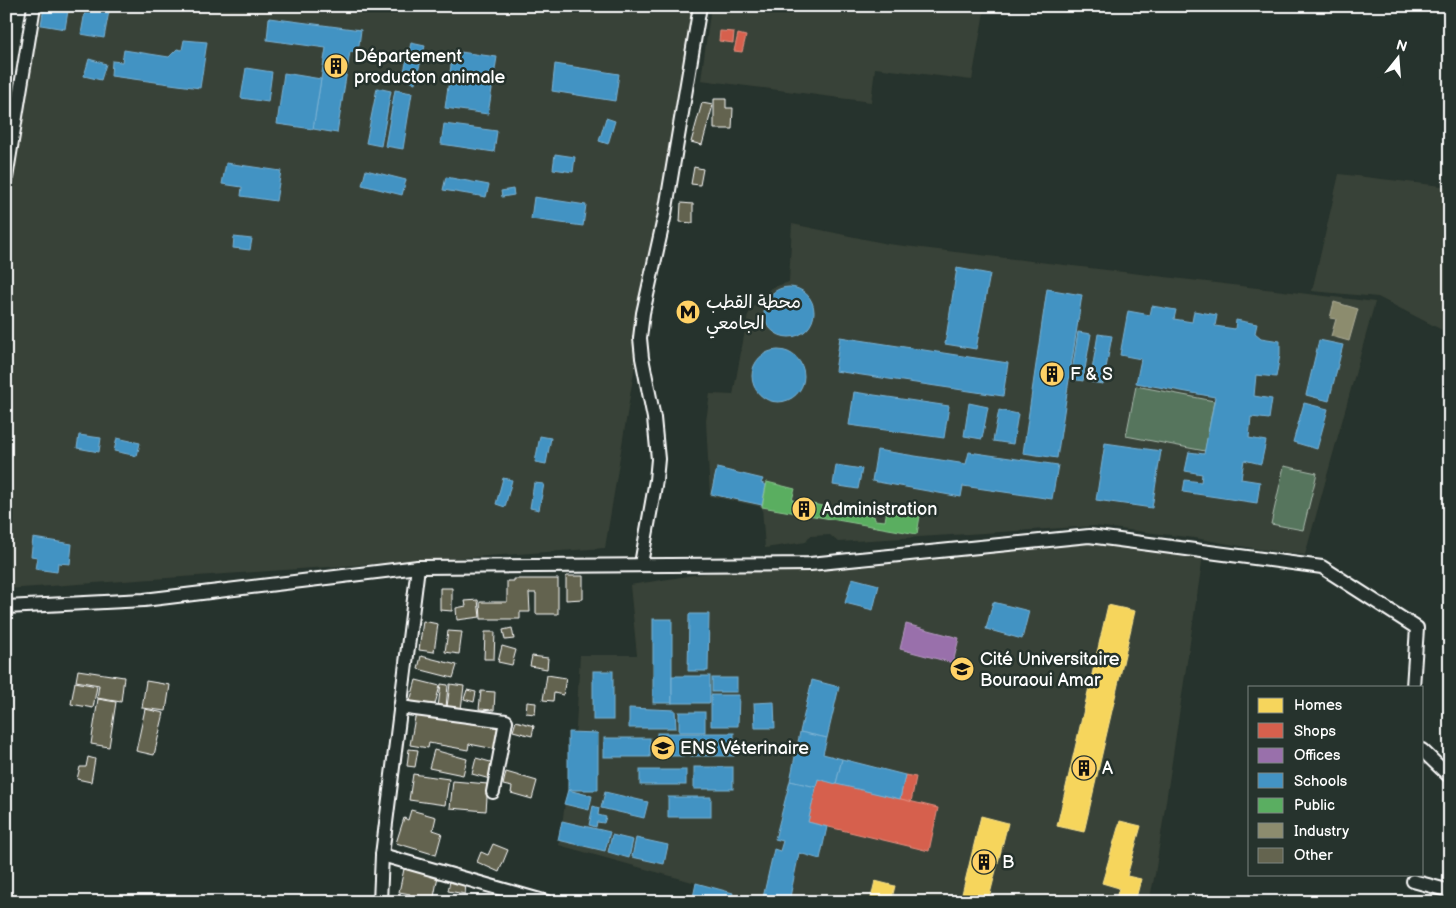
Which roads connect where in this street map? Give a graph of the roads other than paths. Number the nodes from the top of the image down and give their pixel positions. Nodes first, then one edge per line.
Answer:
1 (34, 6) edge
2 (700, 6) edge
3 (6, 178) edge
4 (642, 564) junction
5 (418, 566) junction
6 (6, 606) edge
7 (1413, 686) edge
8 (400, 707) junction
9 (1424, 752) edge
10 (1450, 777) edge
11 (493, 792) dead end
12 (382, 855) junction
13 (1413, 881) dead end
14 (1450, 891) edge
15 (380, 902) edge
16 (547, 902) edge

1 - 3 street
2 - 4 street
4 - 5 street
4 - 7 street
5 - 6 street
5 - 8 street
8 - 11 street
8 - 12 street
9 - 10 street
12 - 15 street
12 - 16 street
13 - 14 street

